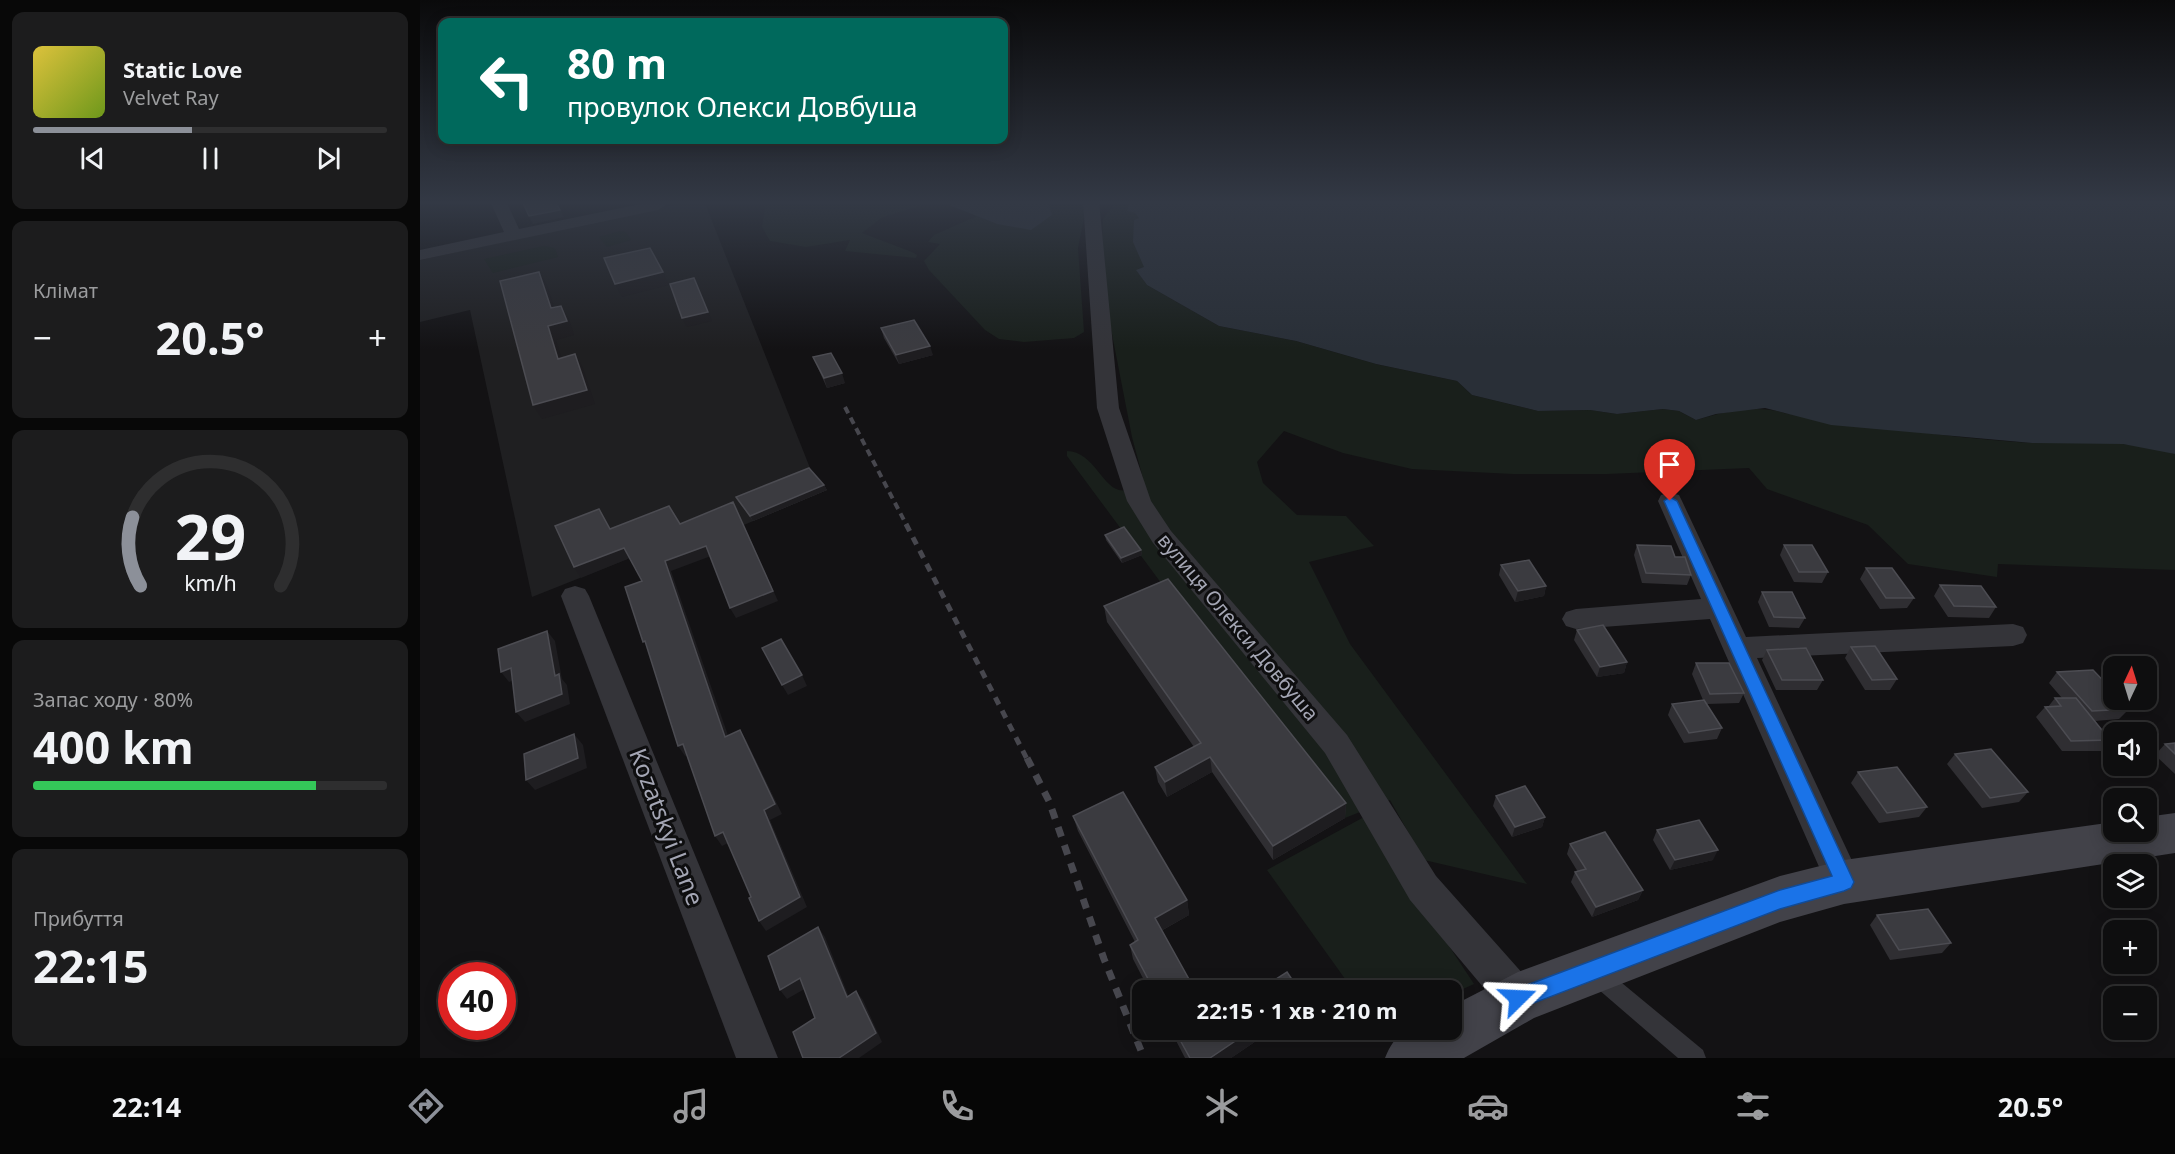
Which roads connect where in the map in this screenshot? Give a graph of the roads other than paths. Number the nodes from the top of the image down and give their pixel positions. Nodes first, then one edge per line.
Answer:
1 (442, 250) edge
2 (1095, 250) edge
3 (420, 255) edge
4 (1670, 501) dead end
5 (575, 596) dead end
6 (1719, 608) junction
7 (1576, 619) dead end
8 (2013, 635) dead end
9 (1737, 648) junction
10 (2175, 833) edge
11 (1844, 882) junction
12 (1592, 970) junction
13 (1518, 998) junction
14 (757, 1058) edge
15 (1412, 1058) edge
16 (1695, 1058) edge

1 - 3 street
2 - 13 street, вулиця Олекси Довбуша
4 - 6 street
5 - 14 street, Kozatskyi Lane
6 - 7 street
6 - 9 street
8 - 9 street
9 - 11 street
10 - 11 street
11 - 12 street
12 - 13 street
12 - 16 lane
13 - 15 street

